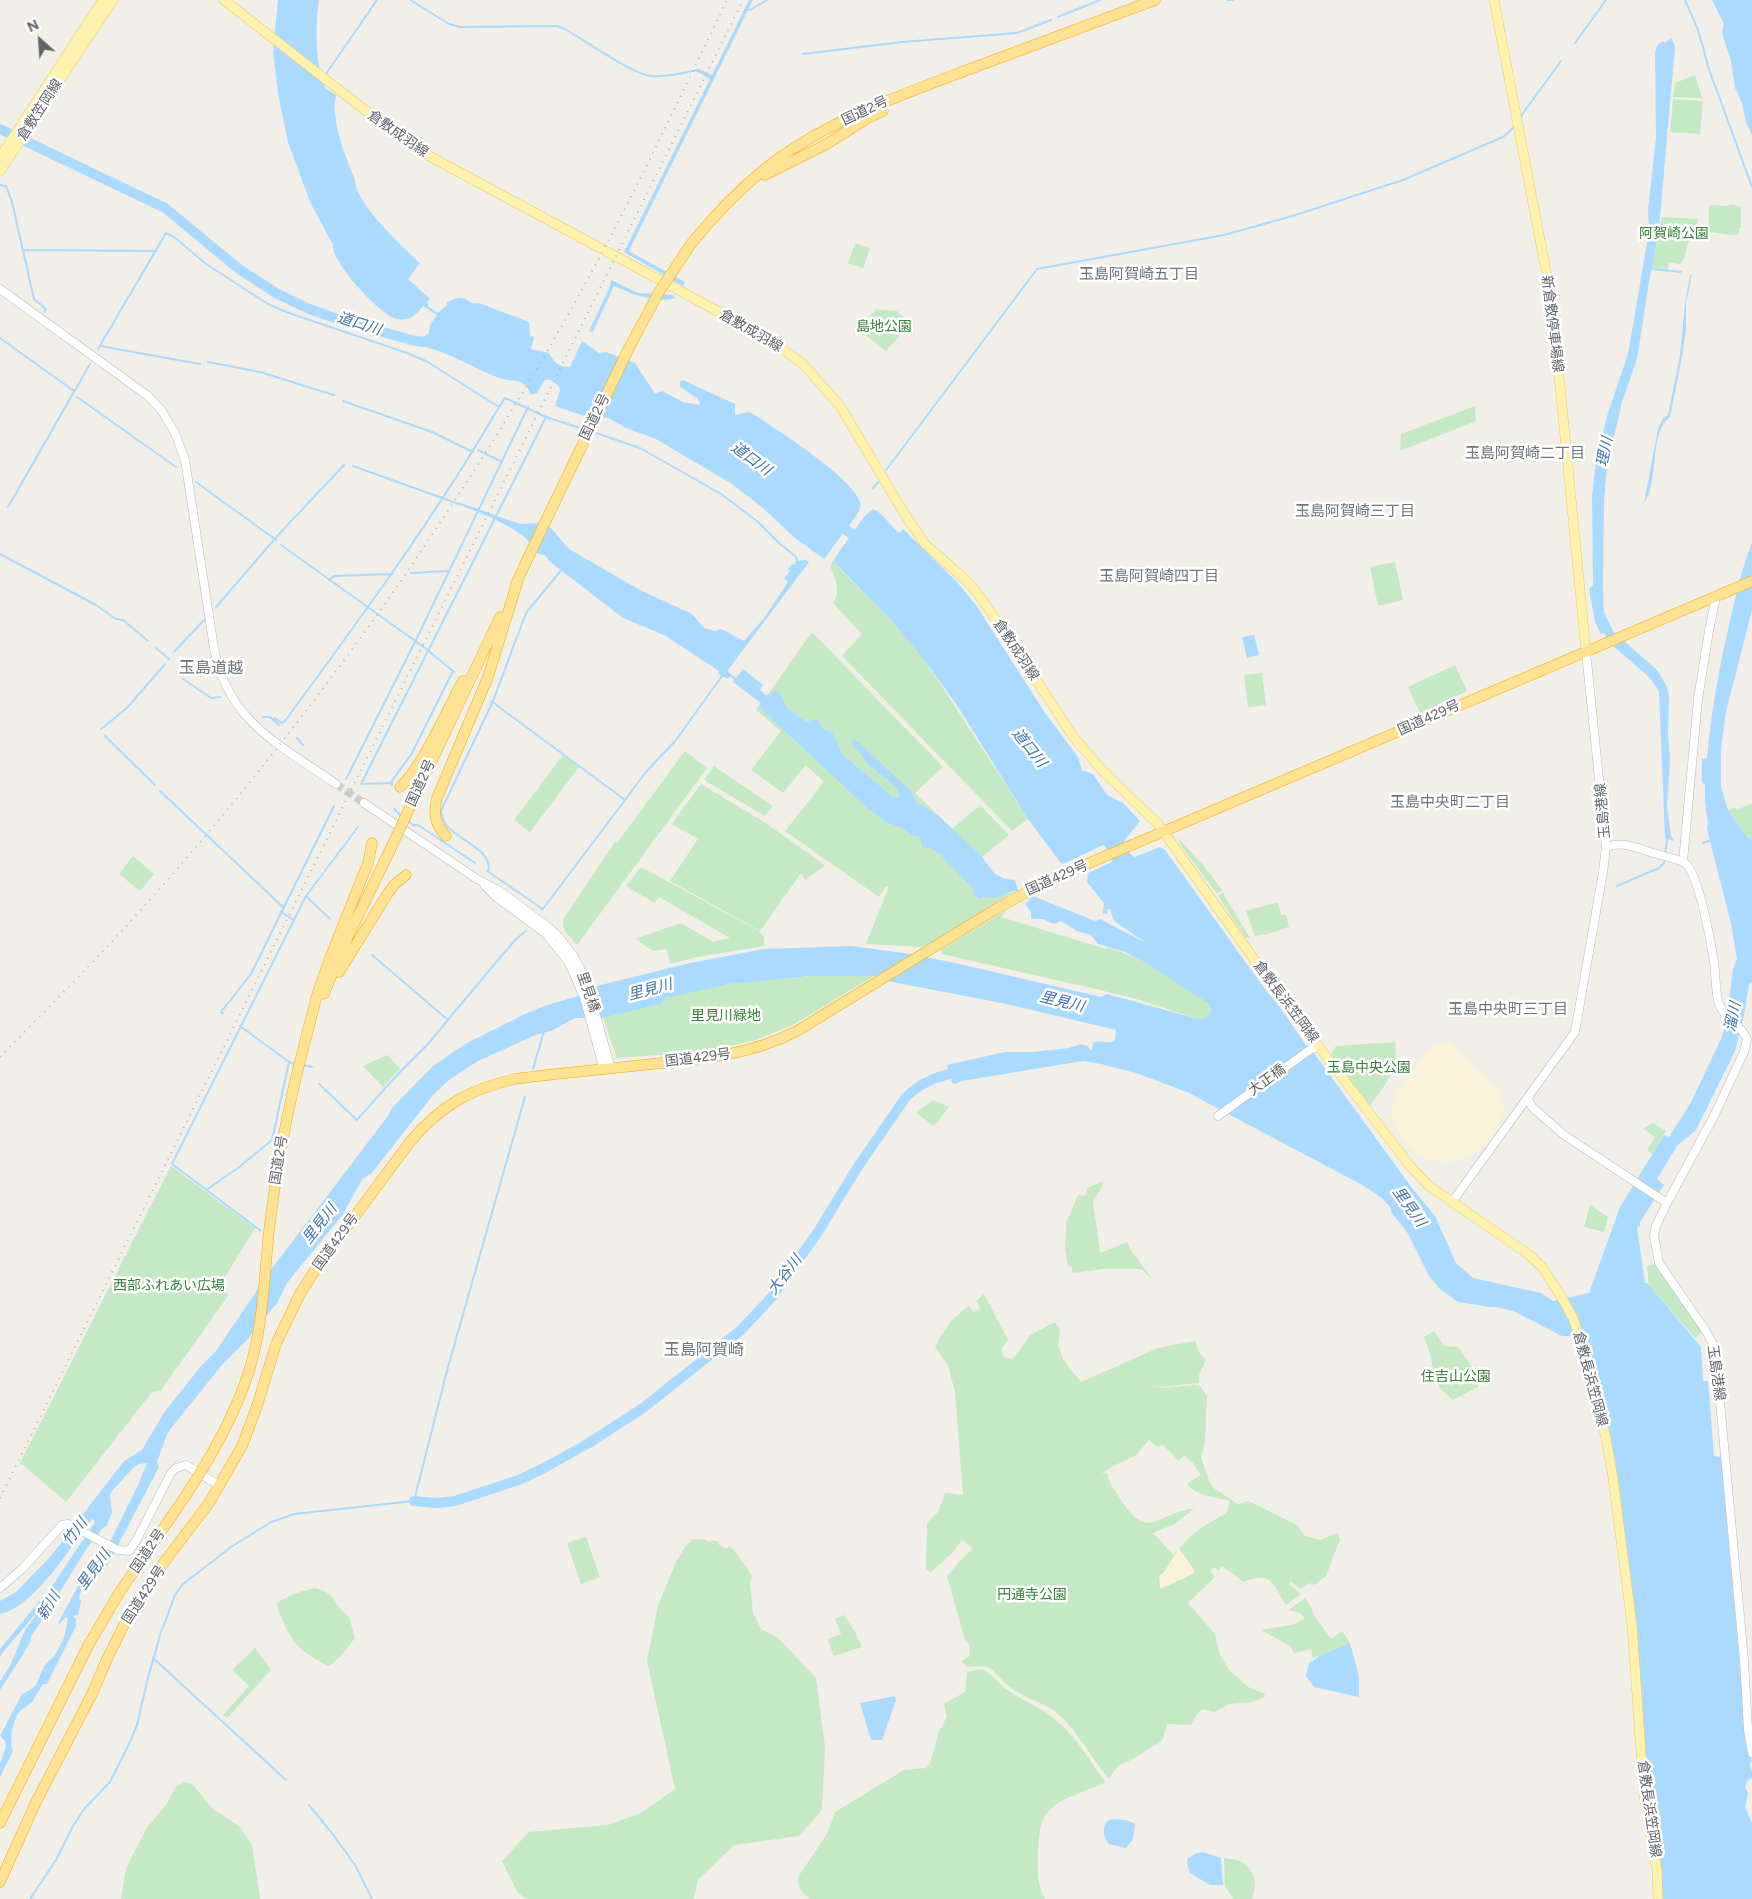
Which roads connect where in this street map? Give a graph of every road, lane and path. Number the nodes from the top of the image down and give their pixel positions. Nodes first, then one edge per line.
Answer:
1 (103, 0) edge
2 (114, 0) edge
3 (224, 0) edge
4 (1155, 0) edge
5 (1494, 0) edge
6 (874, 99) dead end
7 (883, 111) dead end
8 (23, 129) junction
9 (13, 144) junction
10 (0, 157) edge
11 (0, 171) edge
12 (752, 180) junction
13 (693, 241) junction
14 (0, 289) edge
15 (518, 580) junction
16 (1752, 581) edge
17 (1716, 596) junction
18 (499, 618) junction
19 (1586, 652) junction
20 (336, 784) tunnel mouth
21 (400, 787) dead end
22 (364, 803) tunnel mouth
23 (1163, 831) junction
24 (446, 836) dead end
25 (372, 843) dead end
26 (1606, 847) junction
27 (1683, 862) junction
28 (406, 875) dead end
29 (320, 1003) junction
30 (1315, 1048) junction
31 (302, 1055) junction
32 (607, 1066) junction
33 (1528, 1099) junction
34 (1221, 1114) dead end
35 (1452, 1202) junction
36 (1667, 1203) junction
37 (220, 1486) junction
38 (0, 1588) edge
39 (1752, 1752) edge
40 (0, 1824) edge
41 (0, 1882) edge
42 (1658, 1899) edge

1 - 8 main road, 倉敷笠岡線
2 - 8 main road, 倉敷笠岡線
3 - 23 main road, 倉敷成羽線
4 - 12 highway, 国道2号
5 - 19 main road, 新倉敷停車場線
6 - 13 highway
7 - 12 highway
8 - 9 main road, 倉敷笠岡線
9 - 10 main road, 倉敷笠岡線
9 - 11 main road, 倉敷笠岡線
12 - 13 highway, 国道2号
13 - 15 highway, 国道2号, bridge
14 - 20 street
15 - 18 highway, 国道2号
15 - 24 highway
16 - 17 highway, 国道429号
17 - 19 highway, 国道429号
17 - 27 street
18 - 21 highway
18 - 29 highway, 国道2号, bridge
19 - 23 highway, 国道429号
19 - 26 street, 玉島港線
22 - 32 street, 里見橋
23 - 30 main road, 倉敷長浜笠岡線
23 - 32 highway, 国道429号
25 - 31 highway
26 - 27 street, 玉島港線
26 - 33 street
27 - 36 street, 玉島港線
28 - 29 highway
29 - 31 highway, 国道2号
30 - 34 street, 大正橋
30 - 35 main road, 倉敷長浜笠岡線
31 - 40 highway, 国道2号, bridge
32 - 37 highway, 国道429号
33 - 35 street
33 - 36 street
35 - 42 main road, 倉敷長浜笠岡線
36 - 39 street, 玉島港線
37 - 38 street
37 - 41 highway, 国道429号

